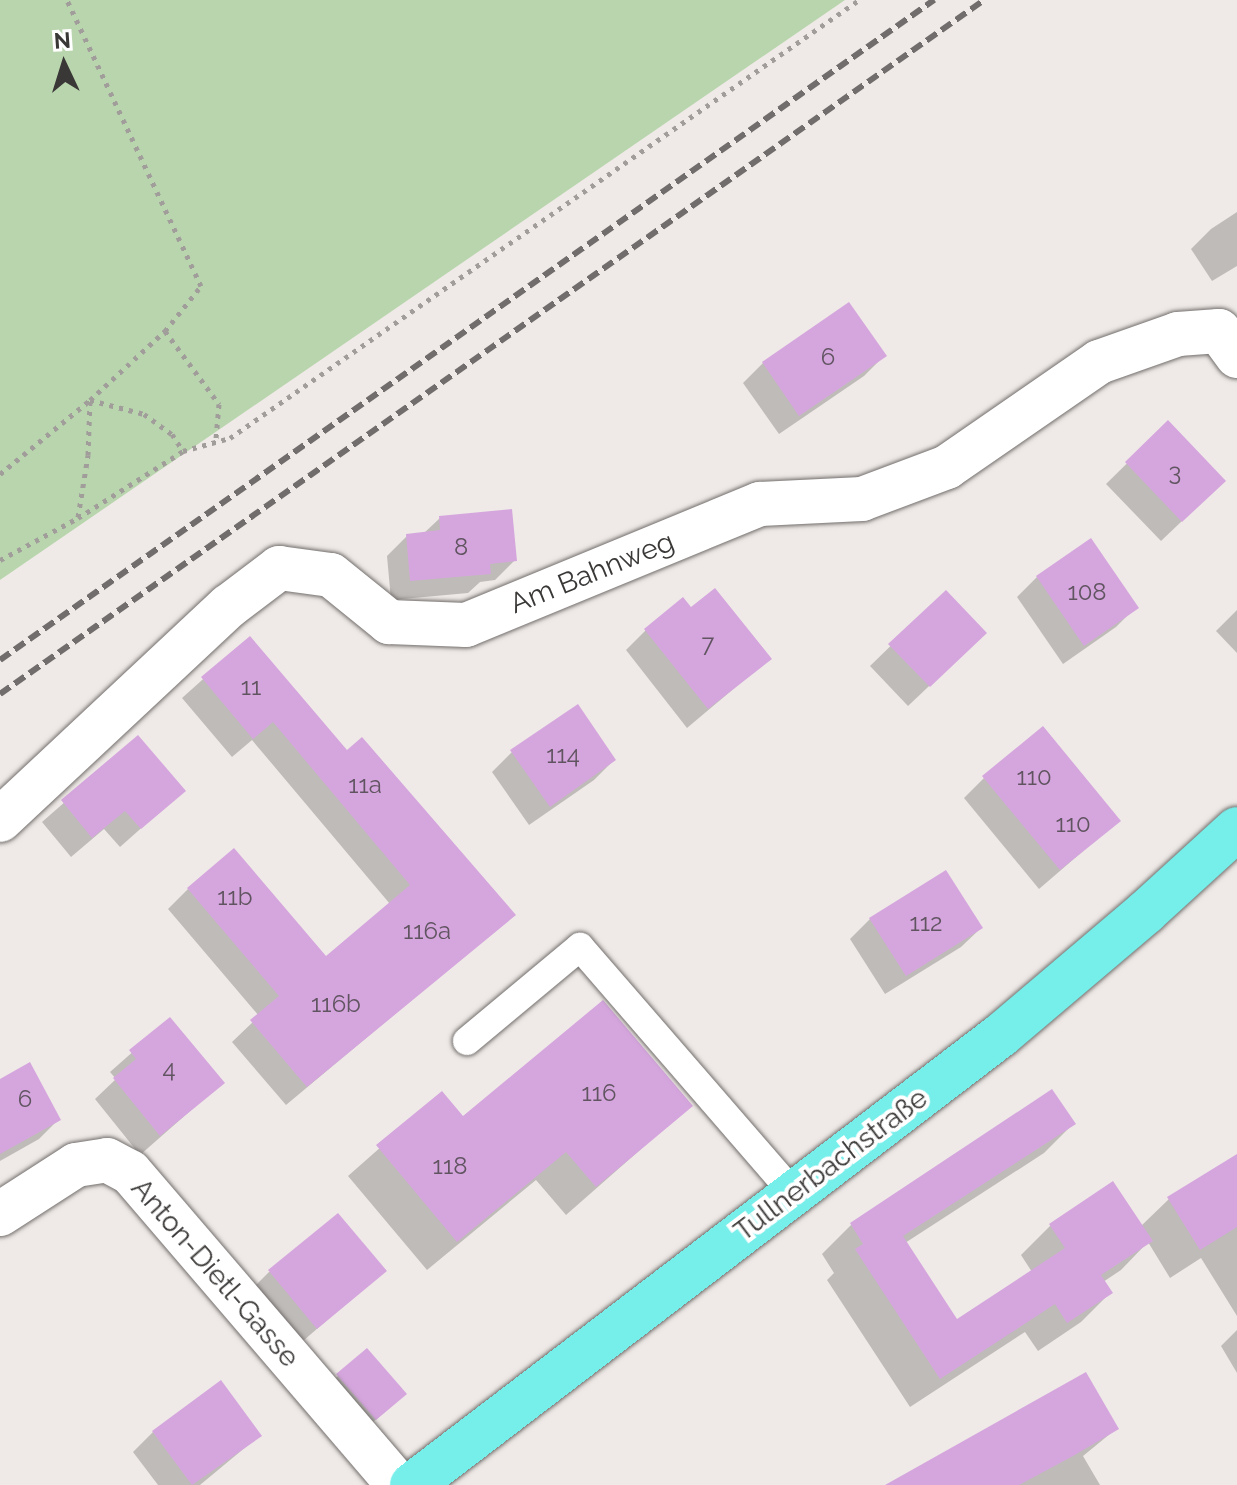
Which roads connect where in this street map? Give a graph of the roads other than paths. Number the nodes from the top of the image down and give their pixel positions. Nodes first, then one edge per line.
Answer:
1 (1237, 356) edge
2 (0, 820) edge
3 (1237, 829) edge
4 (467, 1041) dead end
5 (794, 1194) junction
6 (0, 1214) edge
7 (398, 1485) edge
8 (412, 1485) edge

1 - 2 street, Am Bahnweg
3 - 5 main road, Tullnerbachstraße
4 - 5 lane
5 - 8 main road, Tullnerbachstraße
6 - 7 street, Anton-Dietl-Gasse

